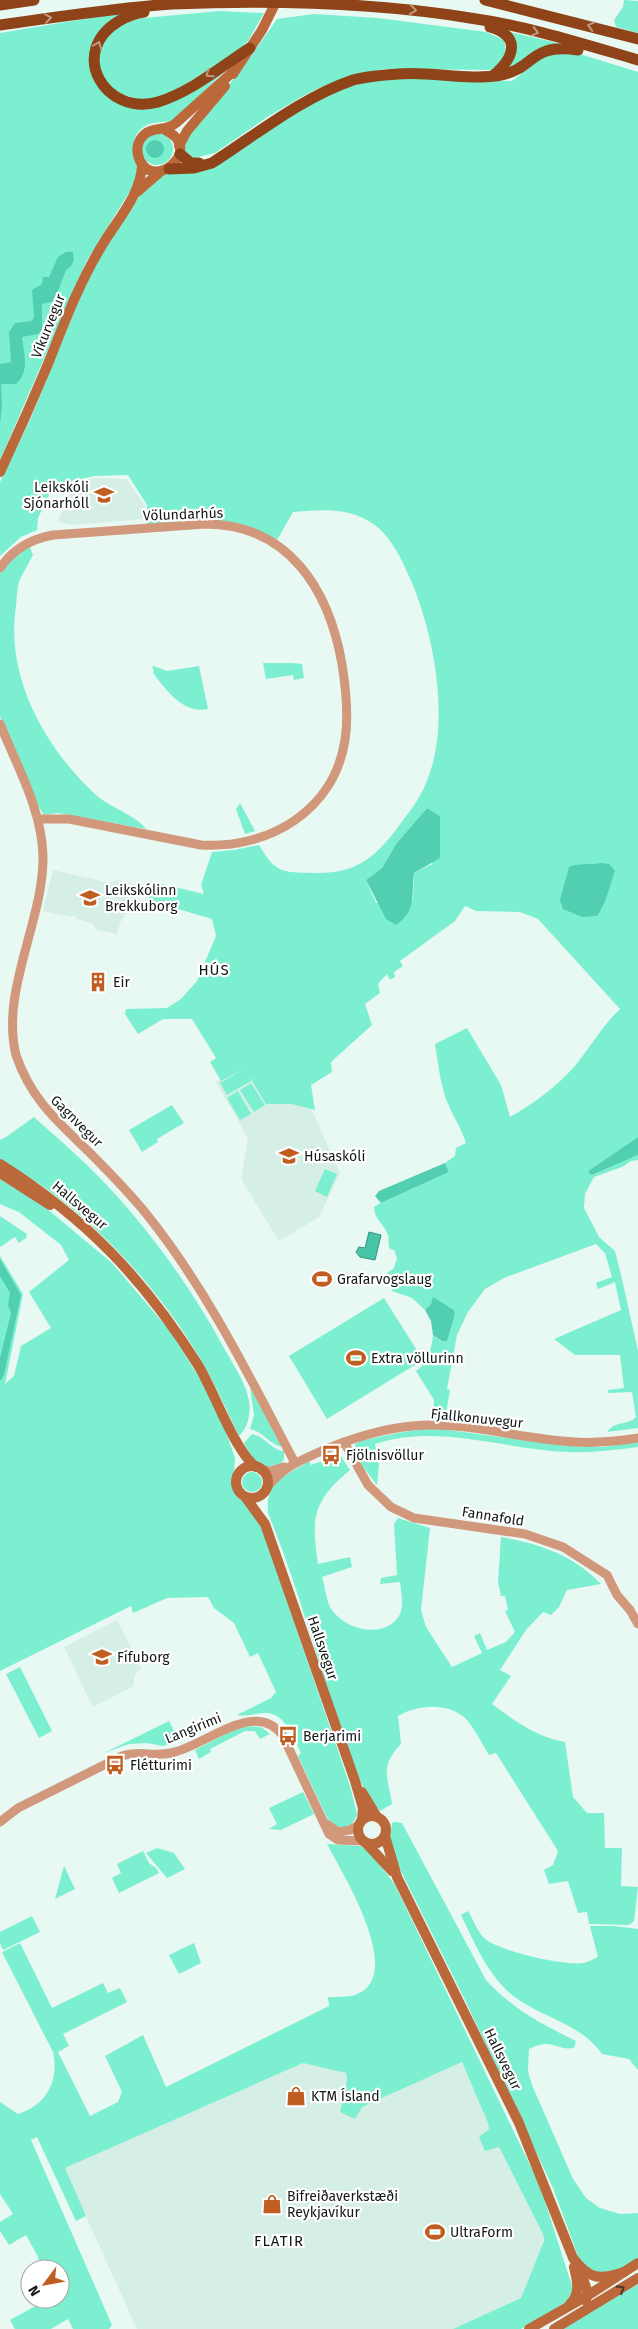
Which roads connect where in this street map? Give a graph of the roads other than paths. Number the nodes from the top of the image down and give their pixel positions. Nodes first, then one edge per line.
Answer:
1 (34, 0) edge
2 (278, 0) edge
3 (485, 0) edge
4 (172, 4) junction
5 (0, 5) edge
6 (470, 18) junction
7 (0, 25) edge
8 (638, 39) edge
9 (250, 48) junction
10 (607, 51) junction
11 (638, 60) edge
12 (235, 70) junction
13 (493, 76) junction
14 (165, 130) junction
15 (180, 150) junction
16 (222, 156) junction
17 (142, 164) junction
18 (165, 170) junction
19 (133, 196) junction
20 (0, 472) edge
21 (0, 568) edge
22 (0, 724) edge
23 (38, 819) junction
24 (0, 1164) edge
25 (0, 1173) edge
26 (133, 1278) junction
27 (234, 1437) junction
28 (638, 1438) edge
29 (344, 1442) junction
30 (292, 1464) junction
31 (259, 1468) junction
32 (238, 1474) junction
33 (266, 1489) junction
34 (246, 1498) junction
35 (265, 1524) junction
36 (638, 1624) edge
37 (355, 1781) junction
38 (378, 1817) junction
39 (323, 1821) junction
40 (0, 1822) edge
41 (360, 1822) junction
42 (385, 1836) junction
43 (364, 1842) junction
44 (397, 1877) junction
45 (638, 2263) edge
46 (576, 2266) junction
47 (624, 2272) junction
48 (638, 2278) edge
49 (587, 2296) junction
50 (605, 2299) junction
51 (566, 2308) junction
52 (572, 2319) junction
53 (529, 2329) edge
54 (554, 2329) edge

1 - 5 highway
2 - 9 main road, Víkurvegur
8 -> 3 highway
4 -> 6 highway
7 -> 4 highway
9 -> 4 highway
6 -> 10 highway
6 - 13 highway
9 - 12 main road, Víkurvegur
10 - 11 highway
10 - 13 highway
12 - 14 main road, Víkurvegur
12 - 15 main road, Víkurvegur
13 - 16 highway
14 - 15 main road
14 - 17 main road, Víkurvegur
15 - 16 highway
15 - 18 main road, Víkurvegur
16 - 18 highway
17 - 18 main road
17 - 19 main road, Víkurvegur
18 - 19 main road, Víkurvegur
19 - 20 main road, Víkurvegur
21 - 23 street, Völundarhús
22 - 23 street, Gagnvegur
23 - 30 street, Gagnvegur
24 - 26 main road, Hallsvegur
25 - 26 main road, Hallsvegur
26 - 27 main road, Hallsvegur
27 - 31 main road, Hallsvegur
27 - 32 main road, Hallsvegur
28 - 29 street, Fjallkonuvegur
29 - 30 street, Fjallkonuvegur
29 - 36 street, Fannafold
30 - 31 street, Fjallkonuvegur
30 - 33 street, Fjallkonuvegur
31 - 32 main road
31 - 33 main road, Hallsvegur
32 - 34 main road, Hallsvegur
33 - 34 main road
33 - 35 main road, Hallsvegur
34 - 35 main road, Hallsvegur
35 - 37 main road, Hallsvegur
37 - 38 main road, Hallsvegur
37 - 41 main road, Hallsvegur
38 - 41 main road
38 - 42 main road
39 - 40 street, Langirimi
39 - 41 street
39 - 43 street, Langirimi
41 - 43 main road
42 - 43 main road
42 - 44 main road, Hallsvegur
43 - 44 main road, Hallsvegur
44 - 46 main road, Hallsvegur
45 - 47 main road
46 - 47 main road
46 - 49 main road, Hallsvegur
46 - 51 main road
47 - 49 main road
50 -> 48 main road
49 - 50 main road
49 - 51 main road
49 - 52 main road
50 - 52 main road
51 - 53 main road
52 - 54 main road

